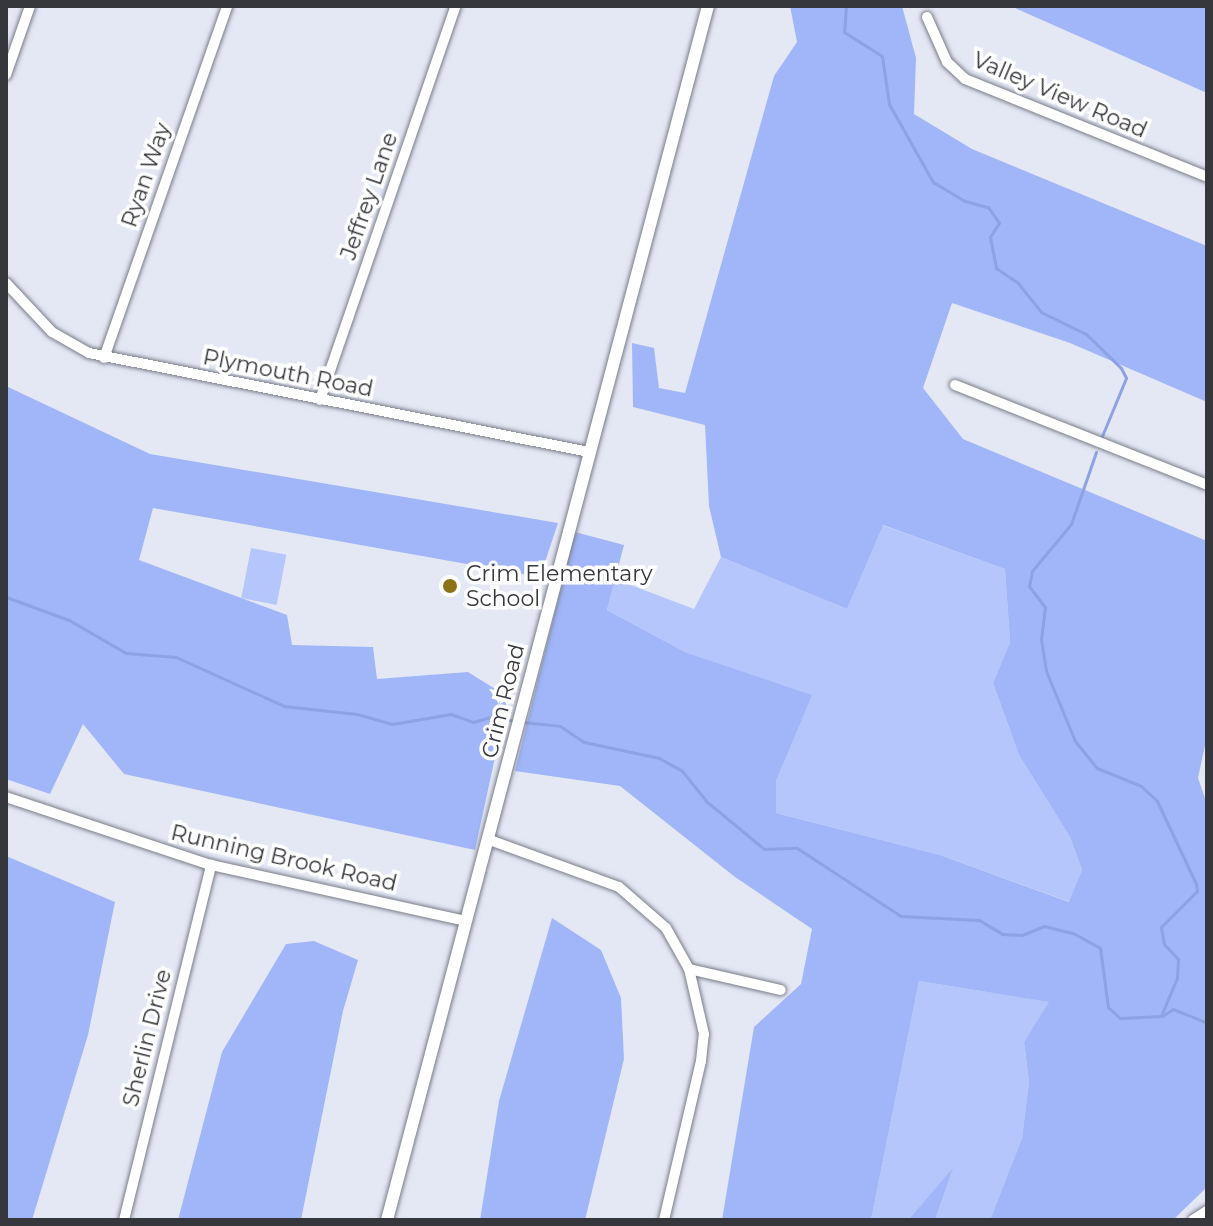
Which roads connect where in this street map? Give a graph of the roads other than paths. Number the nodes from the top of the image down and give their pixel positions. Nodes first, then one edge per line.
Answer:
1 (30, 6) edge
2 (227, 6) edge
3 (456, 6) edge
4 (708, 6) edge
5 (927, 17) dead end
6 (6, 75) edge
7 (1207, 177) edge
8 (6, 283) edge
9 (104, 358) junction
10 (955, 385) dead end
11 (320, 400) junction
12 (589, 452) junction
13 (1207, 485) edge
14 (6, 797) edge
15 (487, 839) junction
16 (211, 865) junction
17 (465, 921) junction
18 (689, 969) junction
19 (781, 990) dead end
20 (1207, 1211) edge
21 (124, 1220) edge
22 (387, 1220) edge
23 (664, 1220) edge
24 (1193, 1220) edge

1 - 6 street
2 - 9 street, Ryan Way
3 - 11 street, Jeffrey Lane
4 - 12 street, Crim Road
5 - 7 street, Valley View Road
8 - 9 street, Plymouth Road
9 - 11 street, Plymouth Road
10 - 13 street
11 - 12 street, Plymouth Road
12 - 15 street, Crim Road
14 - 16 street, Running Brook Road
15 - 17 street, Crim Road
15 - 18 street
16 - 17 street, Running Brook Road
16 - 21 street, Sherlin Drive
17 - 22 street, Crim Road
18 - 19 street
18 - 23 street
20 - 24 street

